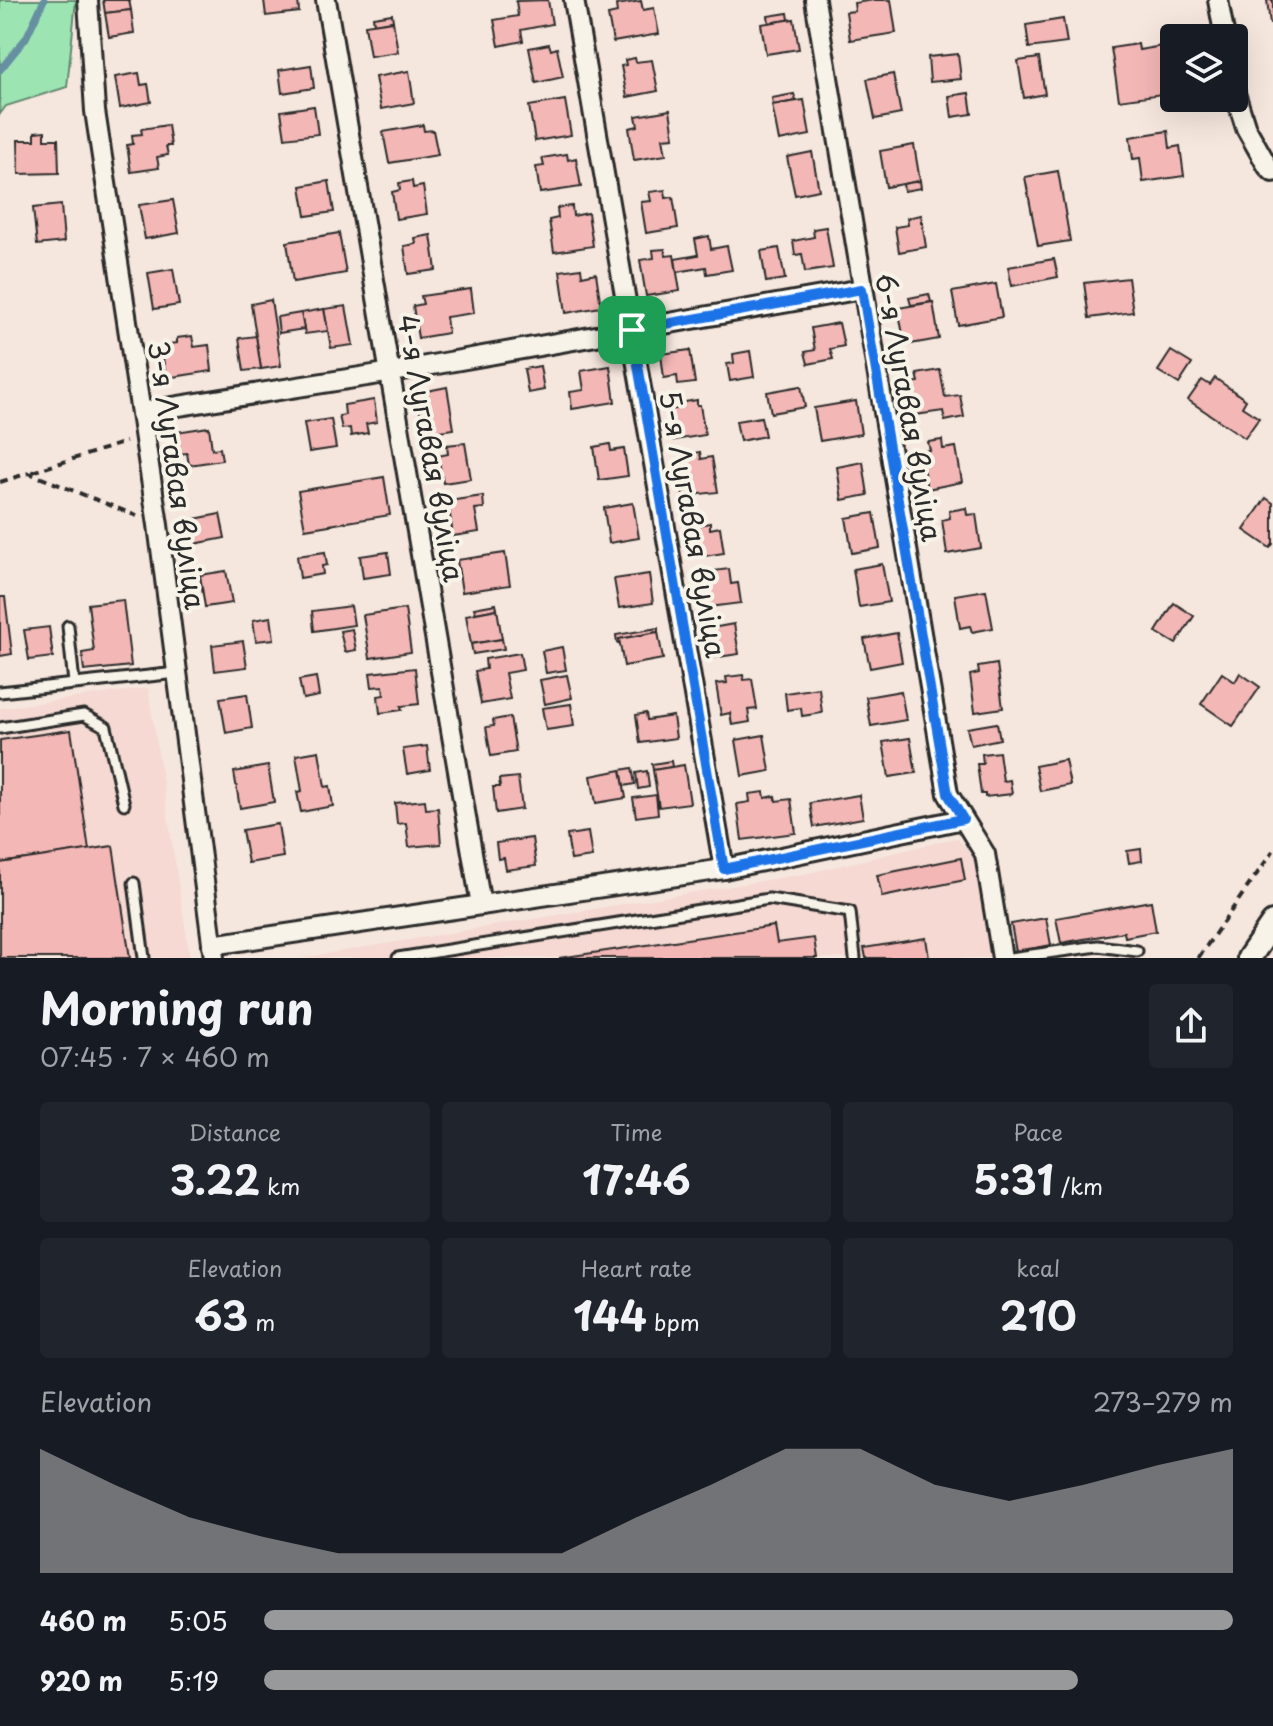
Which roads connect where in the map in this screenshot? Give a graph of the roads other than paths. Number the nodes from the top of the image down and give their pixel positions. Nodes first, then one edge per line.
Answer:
1 (88, 0) edge
2 (326, 0) edge
3 (574, 0) edge
4 (815, 0) edge
5 (1218, 0) edge
6 (1222, 24) edge
7 (1241, 112) edge
8 (1273, 172) edge
9 (862, 289) junction
10 (632, 330) junction
11 (392, 372) junction
12 (141, 412) junction
13 (68, 626) dead end
14 (177, 673) junction
15 (74, 683) junction
16 (0, 692) edge
17 (0, 728) edge
18 (124, 804) dead end
19 (963, 819) junction
20 (724, 869) junction
21 (134, 883) dead end
22 (481, 905) junction
23 (1273, 923) edge
24 (213, 951) edge
25 (1137, 951) dead end
26 (144, 958) edge
27 (398, 958) edge
28 (855, 958) edge
29 (1002, 958) edge
30 (1010, 958) edge
31 (1249, 958) edge

1 - 12 street, 3-я Лугавая вуліца
2 - 11 street, 4-я Лугавая вуліца
3 - 10 street, 5-я Лугавая вуліца
4 - 9 street, 6-я Лугавая вуліца
5 - 6 street
7 - 8 street
9 - 10 street
9 - 19 street, 6-я Лугавая вуліца
10 - 11 street
10 - 20 street, 5-я Лугавая вуліца
11 - 12 street
11 - 22 street, 4-я Лугавая вуліца
12 - 14 street, 3-я Лугавая вуліца
13 - 15 lane
14 - 15 lane
14 - 24 street, 3-я Лугавая вуліца
15 - 16 lane
17 - 18 lane
19 - 20 street
19 - 29 street, 6-я Лугавая вуліца
20 - 22 street
21 - 26 lane
22 - 24 street
23 - 31 street
25 - 30 lane
27 - 28 lane

